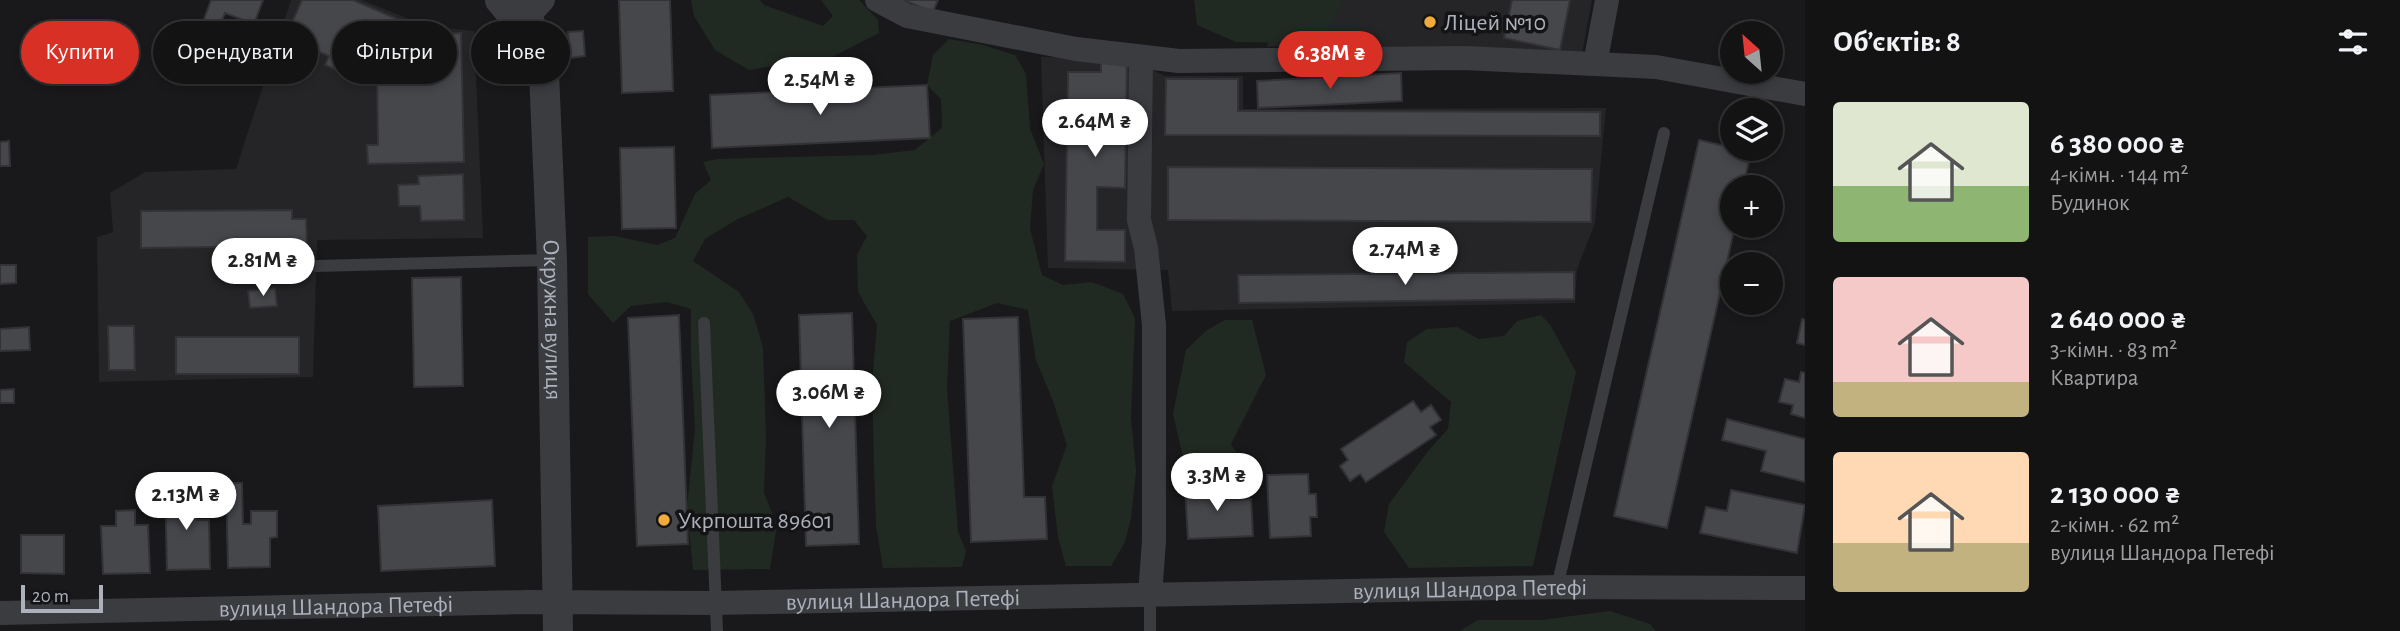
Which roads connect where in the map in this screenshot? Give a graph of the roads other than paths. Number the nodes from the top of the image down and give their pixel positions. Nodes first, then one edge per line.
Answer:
1 (500, 0) edge
2 (877, 0) edge
3 (1607, 0) edge
4 (534, 7) edge
5 (1142, 58) junction
6 (1595, 64) junction
7 (1805, 94) edge
8 (1664, 133) dead end
9 (552, 260) junction
10 (316, 266) dead end
11 (704, 323) dead end
12 (1557, 587) junction
13 (1805, 588) edge
14 (1150, 595) junction
15 (716, 603) junction
16 (0, 614) edge
17 (558, 617) edge
18 (717, 631) edge
19 (1150, 631) edge

1 - 4 street, Окружна вулиця
2 - 5 street
3 - 6 street
4 - 9 street, Окружна вулиця
5 - 6 street
5 - 14 street
6 - 7 street
8 - 12 lane
9 - 10 lane
9 - 17 street, Окружна вулиця
11 - 15 lane
12 - 13 street, вулиця Шандора Петефі
12 - 14 street, вулиця Шандора Петефі
14 - 15 street, вулиця Шандора Петефі
14 - 19 lane
15 - 17 street, вулиця Шандора Петефі
15 - 18 lane
16 - 17 street, вулиця Шандора Петефі

